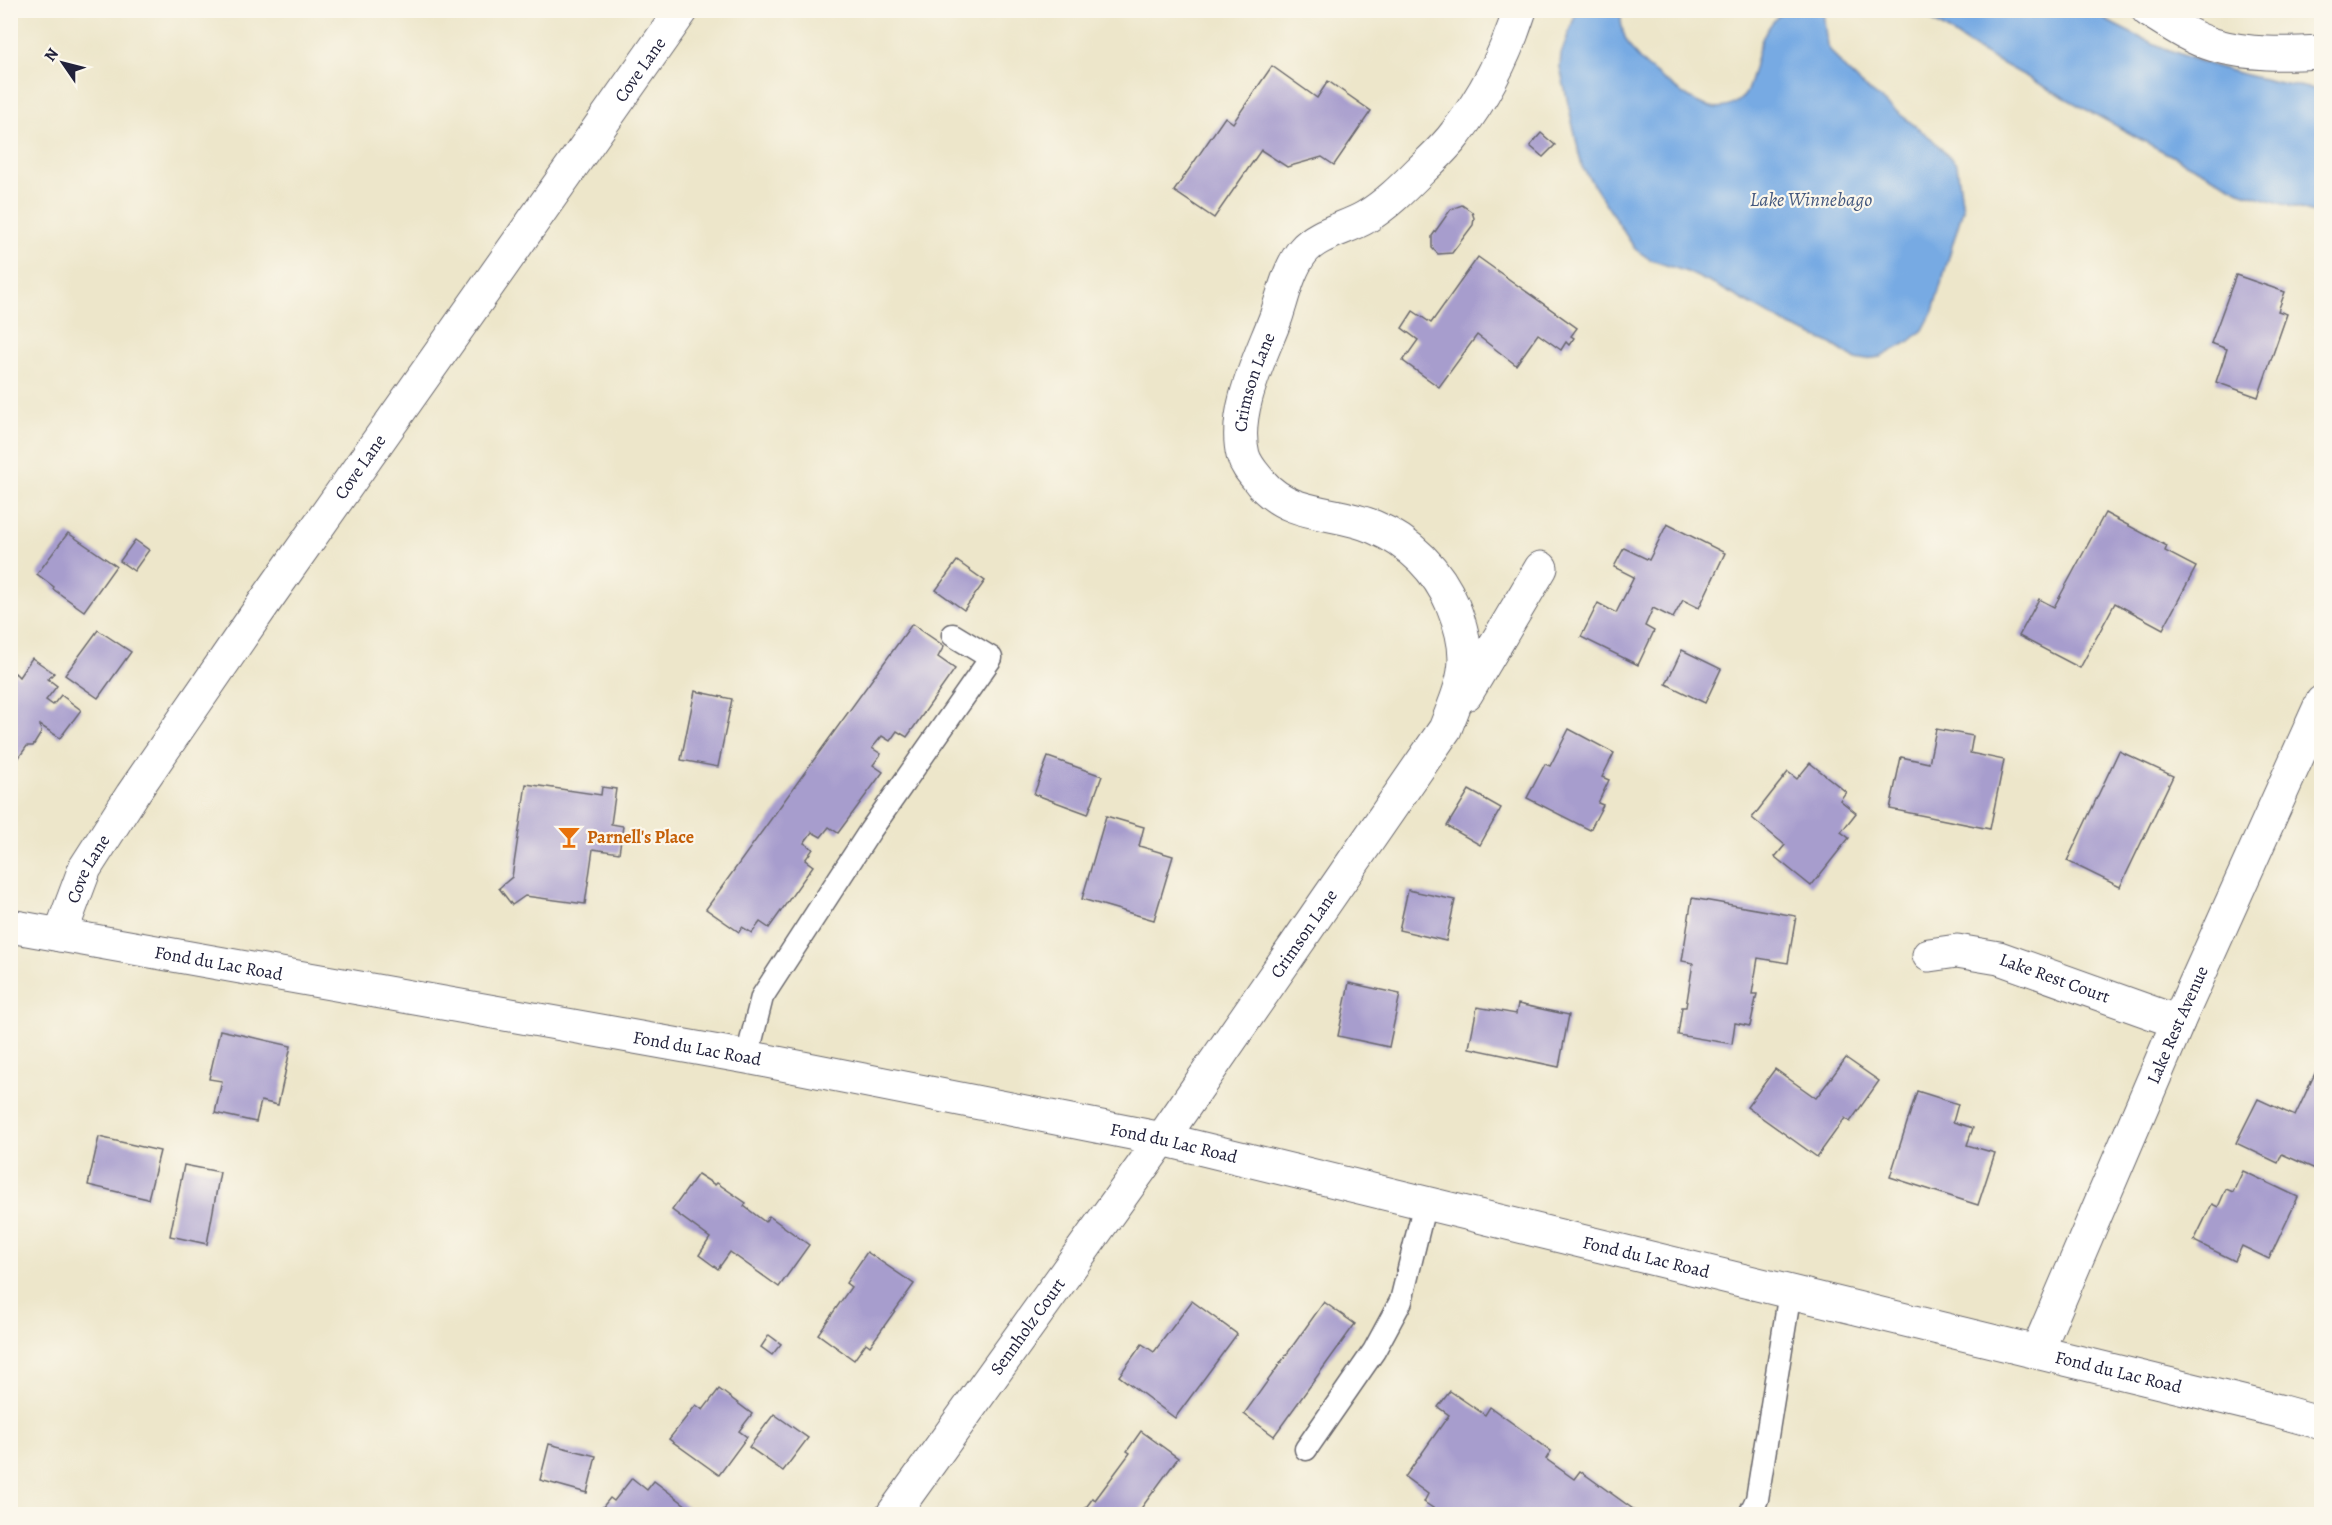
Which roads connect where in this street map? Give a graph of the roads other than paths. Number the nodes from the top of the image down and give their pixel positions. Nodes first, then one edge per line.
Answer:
1 (682, 10) edge
2 (1520, 10) edge
3 (2148, 10) edge
4 (2322, 52) edge
5 (1541, 568) dead end
6 (952, 635) dead end
7 (2322, 702) edge
8 (1445, 729) junction
9 (10, 926) edge
10 (60, 935) junction
11 (1929, 955) dead end
12 (2178, 1022) junction
13 (747, 1057) junction
14 (1162, 1139) junction
15 (1425, 1203) junction
16 (1790, 1292) junction
17 (2037, 1352) junction
18 (2322, 1423) edge
19 (1306, 1449) dead end
20 (893, 1515) edge
21 (1750, 1515) edge

1 - 10 street, Cove Lane
2 - 8 street, Crimson Lane
3 - 4 street
5 - 8 street, Crimson Lane
6 - 13 lane
7 - 12 street, Lake Rest Avenue
8 - 14 street, Crimson Lane
9 - 10 street, Fond du Lac Road
10 - 13 street, Fond du Lac Road
11 - 12 street, Lake Rest Court
12 - 17 street, Lake Rest Avenue
13 - 14 street, Fond du Lac Road
14 - 15 street, Fond du Lac Road
14 - 20 street, Sennholz Court
15 - 16 street, Fond du Lac Road
15 - 19 lane
16 - 17 street, Fond du Lac Road
16 - 21 lane
17 - 18 street, Fond du Lac Road

